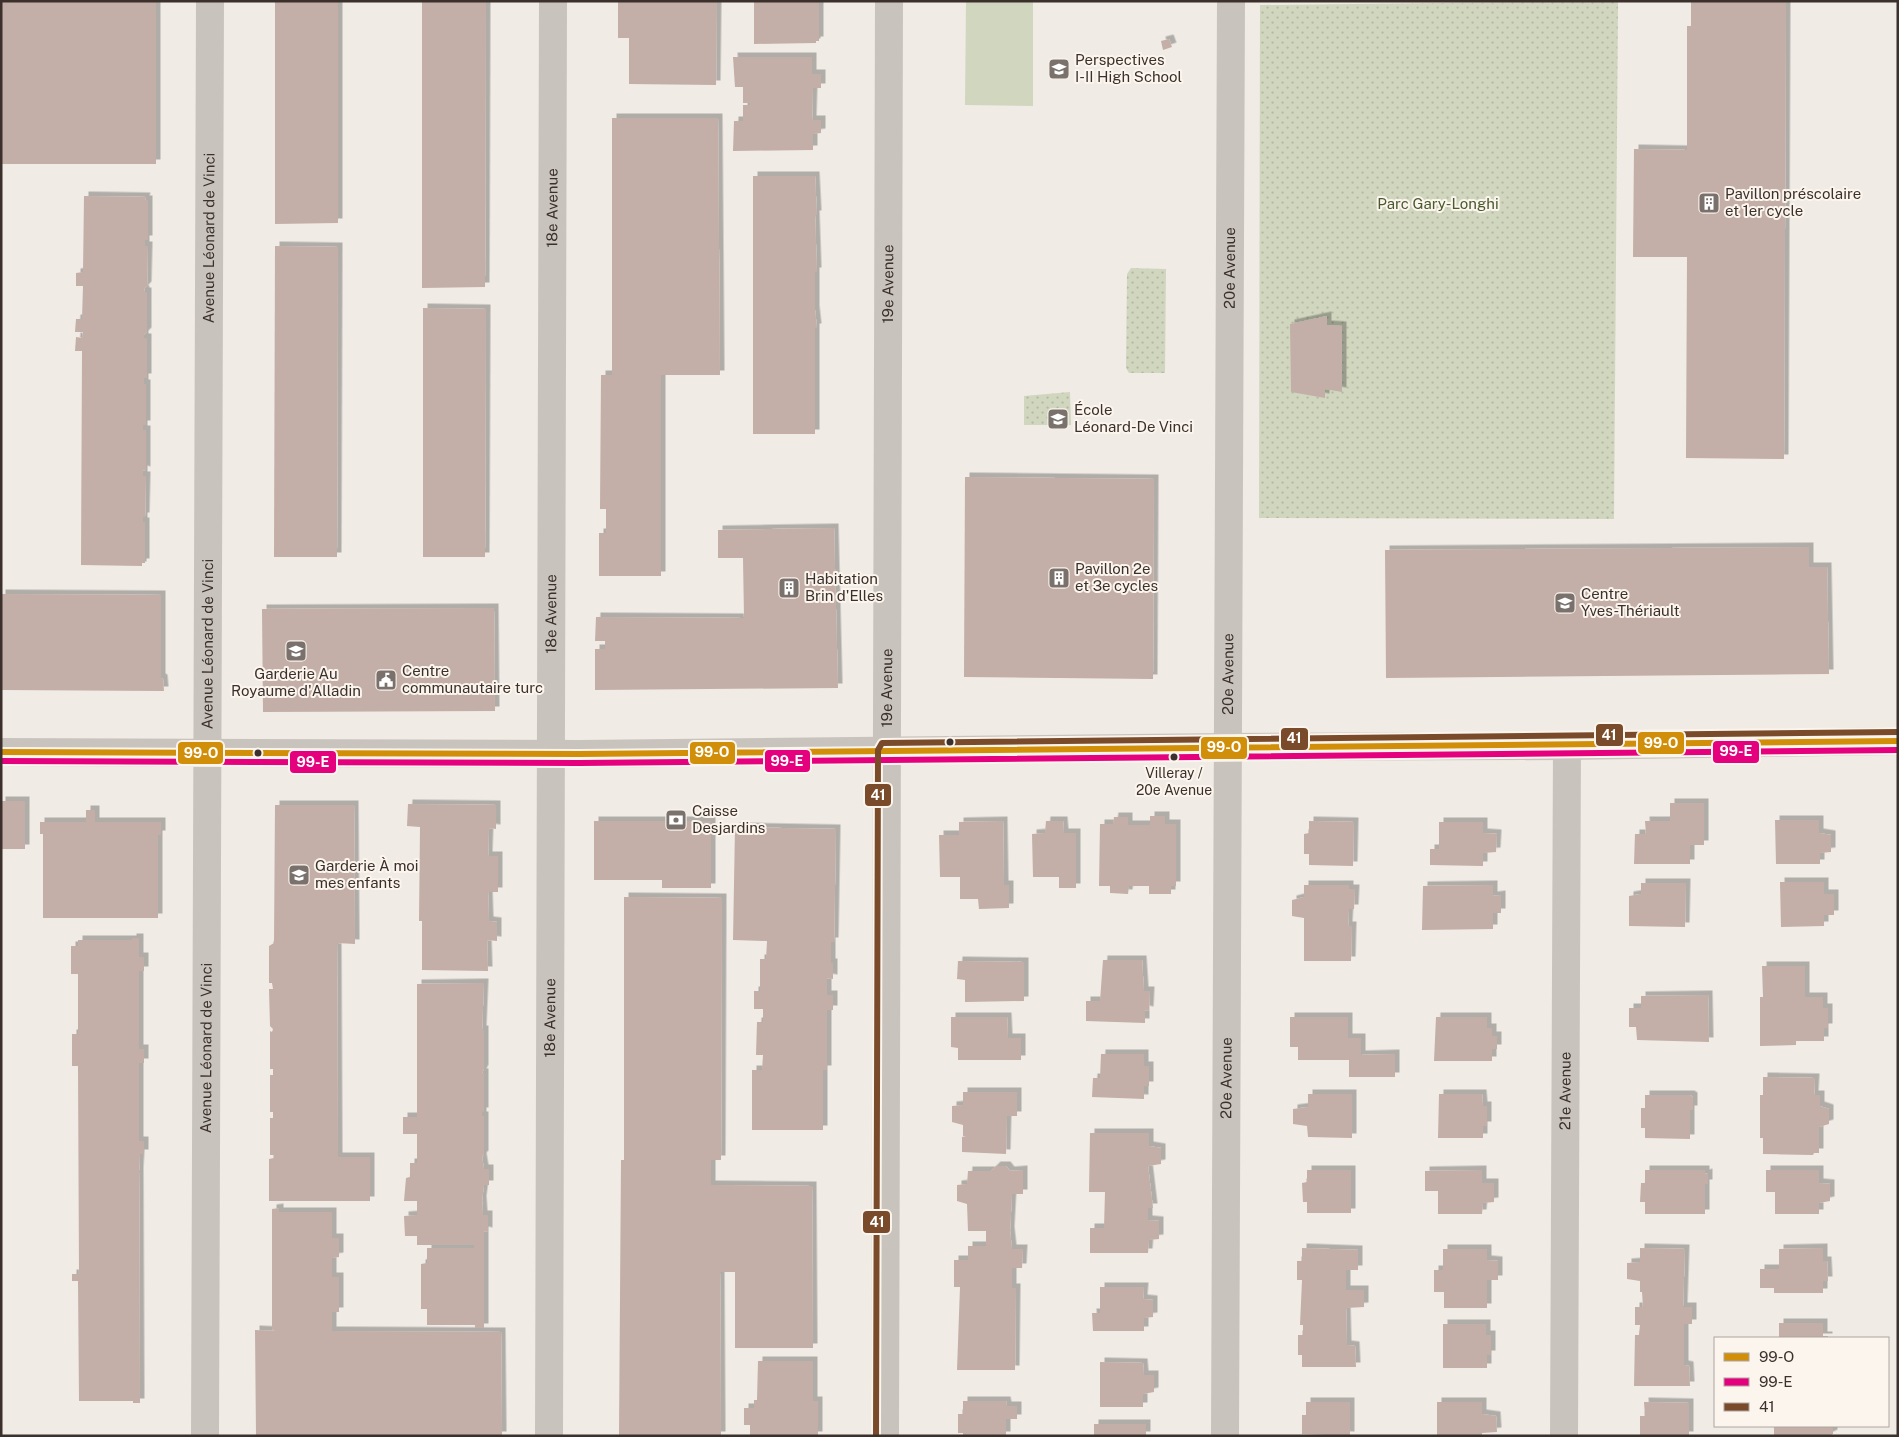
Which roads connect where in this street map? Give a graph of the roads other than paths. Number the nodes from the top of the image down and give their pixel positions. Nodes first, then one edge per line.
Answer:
1 (210, 1) edge
2 (552, 1) edge
3 (889, 1) edge
4 (1231, 1) edge
5 (1898, 741) edge
6 (1567, 746) junction
7 (1227, 747) junction
8 (887, 750) junction
9 (1, 752) edge
10 (206, 753) junction
11 (550, 754) junction
12 (205, 1436) edge
13 (549, 1436) edge
14 (885, 1436) edge
15 (1225, 1436) edge
16 (1564, 1436) edge

1 - 10 street, Avenue Léonard de Vinci
2 - 11 street, 18e Avenue
3 - 8 street, 19e Avenue
4 - 7 street, 20e Avenue
5 - 6 street
6 - 7 street
6 - 16 street, 21e Avenue
7 - 8 street
7 - 15 street, 20e Avenue
8 - 11 street
8 - 14 street, 19e Avenue
9 - 10 street
10 - 11 street
10 - 12 street, Avenue Léonard de Vinci
11 - 13 street, 18e Avenue

